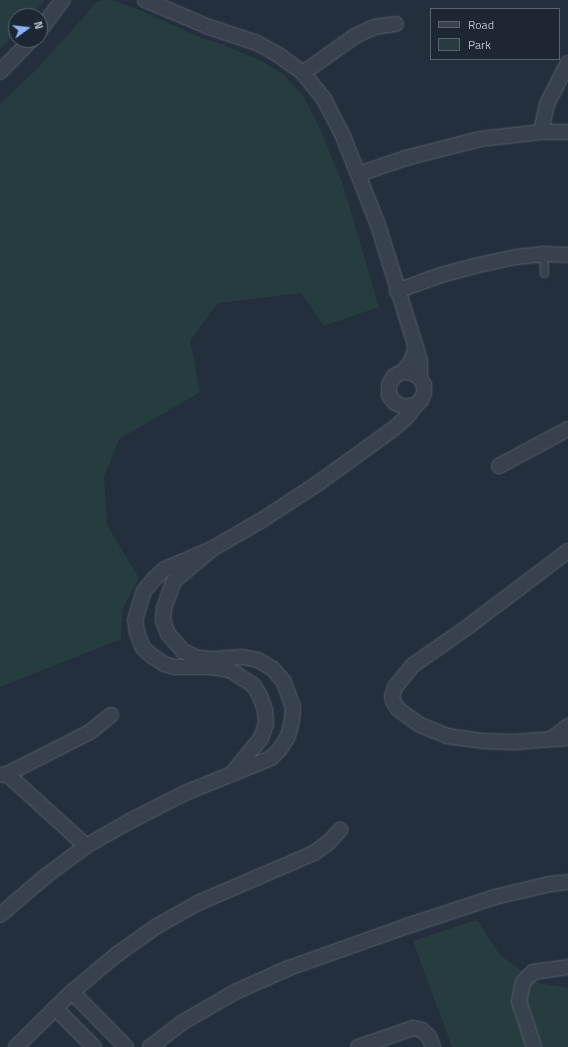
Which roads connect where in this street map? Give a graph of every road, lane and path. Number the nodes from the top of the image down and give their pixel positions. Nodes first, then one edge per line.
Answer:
1 (63, 0) edge
2 (145, 0) edge
3 (48, 20) edge
4 (396, 24) dead end
5 (23, 48) edge
6 (568, 63) edge
7 (0, 72) edge
8 (303, 73) junction
9 (541, 132) junction
10 (568, 132) edge
11 (359, 174) junction
12 (543, 254) junction
13 (568, 255) edge
14 (544, 273) dead end
15 (397, 291) junction
16 (416, 348) junction
17 (403, 372) junction
18 (420, 378) junction
19 (395, 403) junction
20 (416, 405) junction
21 (568, 429) edge
22 (392, 430) junction
23 (499, 466) dead end
24 (212, 549) junction
25 (568, 551) edge
26 (111, 715) dead end
27 (568, 726) edge
28 (568, 738) edge
29 (551, 739) junction
30 (234, 772) junction
31 (3, 776) edge
32 (340, 830) dead end
33 (86, 846) junction
34 (568, 882) edge
35 (0, 915) edge
36 (568, 967) edge
37 (72, 992) junction
38 (55, 1008) junction
39 (16, 1047) edge
40 (94, 1047) edge
41 (126, 1047) edge
42 (150, 1047) edge
43 (358, 1047) edge
44 (433, 1047) edge
45 (534, 1047) edge

1 - 3 street
2 - 8 street
4 - 8 street
5 - 7 street
6 - 9 street
8 - 11 street
9 - 10 street
9 - 11 street
11 - 15 street
12 - 13 street
12 - 14 lane
12 - 15 street
15 - 16 street
16 - 17 street
16 - 18 street
17 - 18 street
17 - 19 street
18 - 20 street
19 - 20 street
19 - 22 street
20 - 22 street
21 - 23 street
22 - 24 street
24 - 30 street
24 - 30 street
25 - 29 street
26 - 31 street
27 - 29 street
28 - 29 street
30 - 33 street
31 - 33 street
32 - 37 street
33 - 35 street
34 - 42 street
36 - 45 street
37 - 38 street
37 - 41 street
38 - 39 street
38 - 40 street
43 - 44 street

